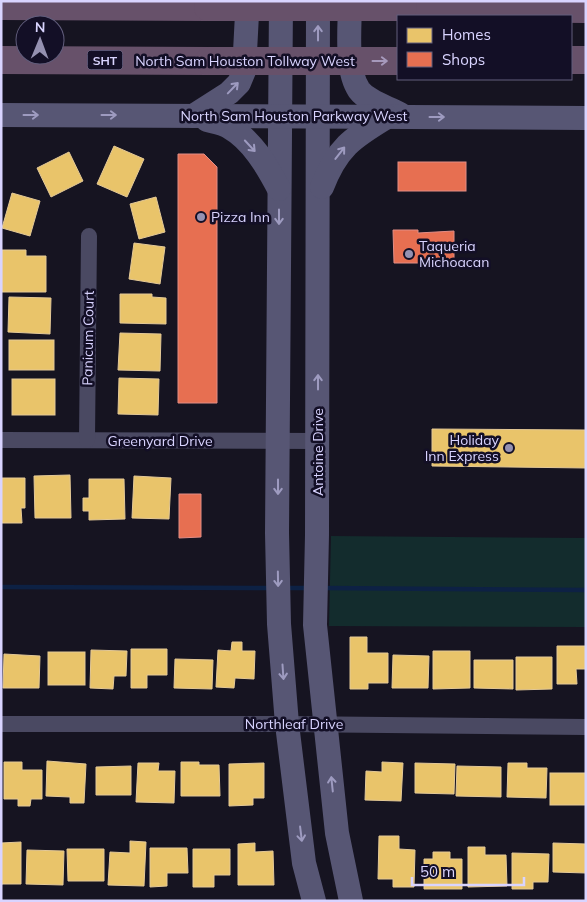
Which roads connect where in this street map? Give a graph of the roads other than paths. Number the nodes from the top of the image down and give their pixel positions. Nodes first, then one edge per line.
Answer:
1 (243, 1) edge
2 (281, 1) edge
3 (318, 1) edge
4 (350, 1) edge
5 (1, 6) edge
6 (586, 9) edge
7 (1, 60) edge
8 (572, 60) edge
9 (586, 60) edge
10 (397, 61) edge
11 (1, 115) edge
12 (193, 116) junction
13 (280, 116) junction
14 (318, 116) junction
15 (398, 117) junction
16 (586, 118) edge
17 (280, 190) junction
18 (318, 196) junction
19 (89, 236) dead end
20 (1, 440) edge
21 (87, 440) junction
22 (278, 441) junction
23 (318, 441) junction
24 (1, 724) edge
25 (287, 724) junction
26 (326, 725) junction
27 (586, 727) edge
28 (314, 901) edge
29 (351, 901) edge

12 -> 1 main road
2 - 13 main road
14 -> 3 main road, Antoine Drive
4 - 15 main road
5 - 6 highway, bridge
7 -> 10 highway, North Sam Houston Tollway West / SHT, bridge
8 - 9 highway
11 -> 12 main road, North Sam Houston Parkway West
12 - 13 main road, North Sam Houston Parkway West
12 -> 17 main road
13 - 14 main road, North Sam Houston Parkway West
13 - 17 main road
14 - 15 main road, North Sam Houston Parkway West
14 - 18 main road, Antoine Drive
15 -> 16 main road, North Sam Houston Parkway West
18 -> 15 main road
17 -> 22 main road
23 -> 18 main road, Antoine Drive
19 - 21 street, Panicum Court
20 - 21 street, Greenyard Drive
21 - 22 street, Greenyard Drive
22 - 23 street, Greenyard Drive
22 -> 25 main road
23 - 26 main road, Antoine Drive
24 - 25 street, Northleaf Drive
25 - 26 street, Northleaf Drive
25 -> 28 main road
26 - 27 street, Northleaf Drive
29 -> 26 main road, Antoine Drive

